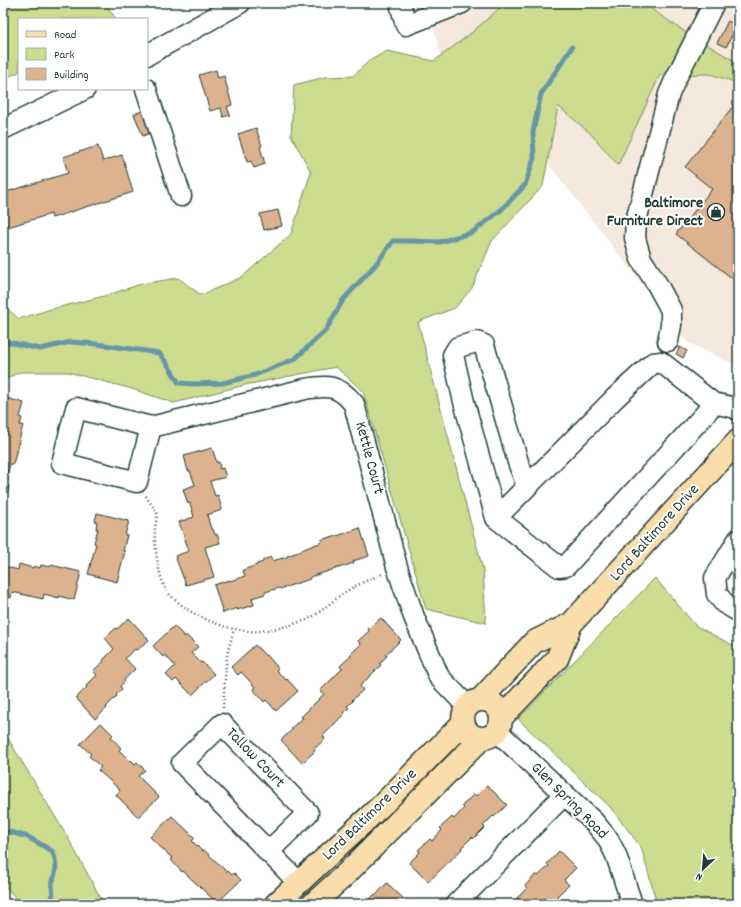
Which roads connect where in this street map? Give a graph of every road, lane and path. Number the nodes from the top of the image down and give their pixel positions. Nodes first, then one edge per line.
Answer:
1 (240, 3) edge
2 (400, 3) edge
3 (462, 3) edge
4 (714, 3) edge
5 (148, 54) edge
6 (83, 90) edge
7 (146, 90) edge
8 (3, 129) edge
9 (181, 196) dead end
10 (668, 341) dead end
11 (713, 403) junction
12 (738, 410) edge
13 (150, 427) junction
14 (738, 441) edge
15 (137, 482) junction
16 (527, 486) junction
17 (496, 518) junction
18 (738, 540) edge
19 (397, 567) junction
20 (738, 611) edge
21 (572, 624) junction
22 (234, 629) junction
23 (470, 709) junction
24 (222, 724) junction
25 (494, 729) junction
26 (565, 794) junction
27 (268, 852) junction
28 (299, 883) junction
29 (276, 904) edge
30 (313, 904) edge
31 (456, 904) edge
32 (632, 904) edge

1 - 5 street
2 - 3 street
4 - 10 street
6 - 8 street
7 - 9 street
11 - 12 street
11 - 16 street
11 - 17 street
13 - 15 street
13 - 15 street, Kettle Court
13 - 19 street, Kettle Court
14 - 21 main road, Lord Baltimore Drive
15 - 22 path
16 - 17 street
16 - 17 street
18 - 20 street
19 - 22 path
19 - 23 street, Kettle Court
21 - 23 main road, Lord Baltimore Drive
21 - 25 main road, Lord Baltimore Drive
22 - 24 path
23 - 25 main road
23 - 25 main road
23 - 28 main road, Lord Baltimore Drive
24 - 27 street, Tallow Court
24 - 27 street, Tallow Court
25 - 26 street, Glen Spring Road
25 - 30 main road, Lord Baltimore Drive
26 - 31 street
26 - 32 street, Glen Spring Road
27 - 28 street, Tallow Court
28 - 29 main road, Lord Baltimore Drive

